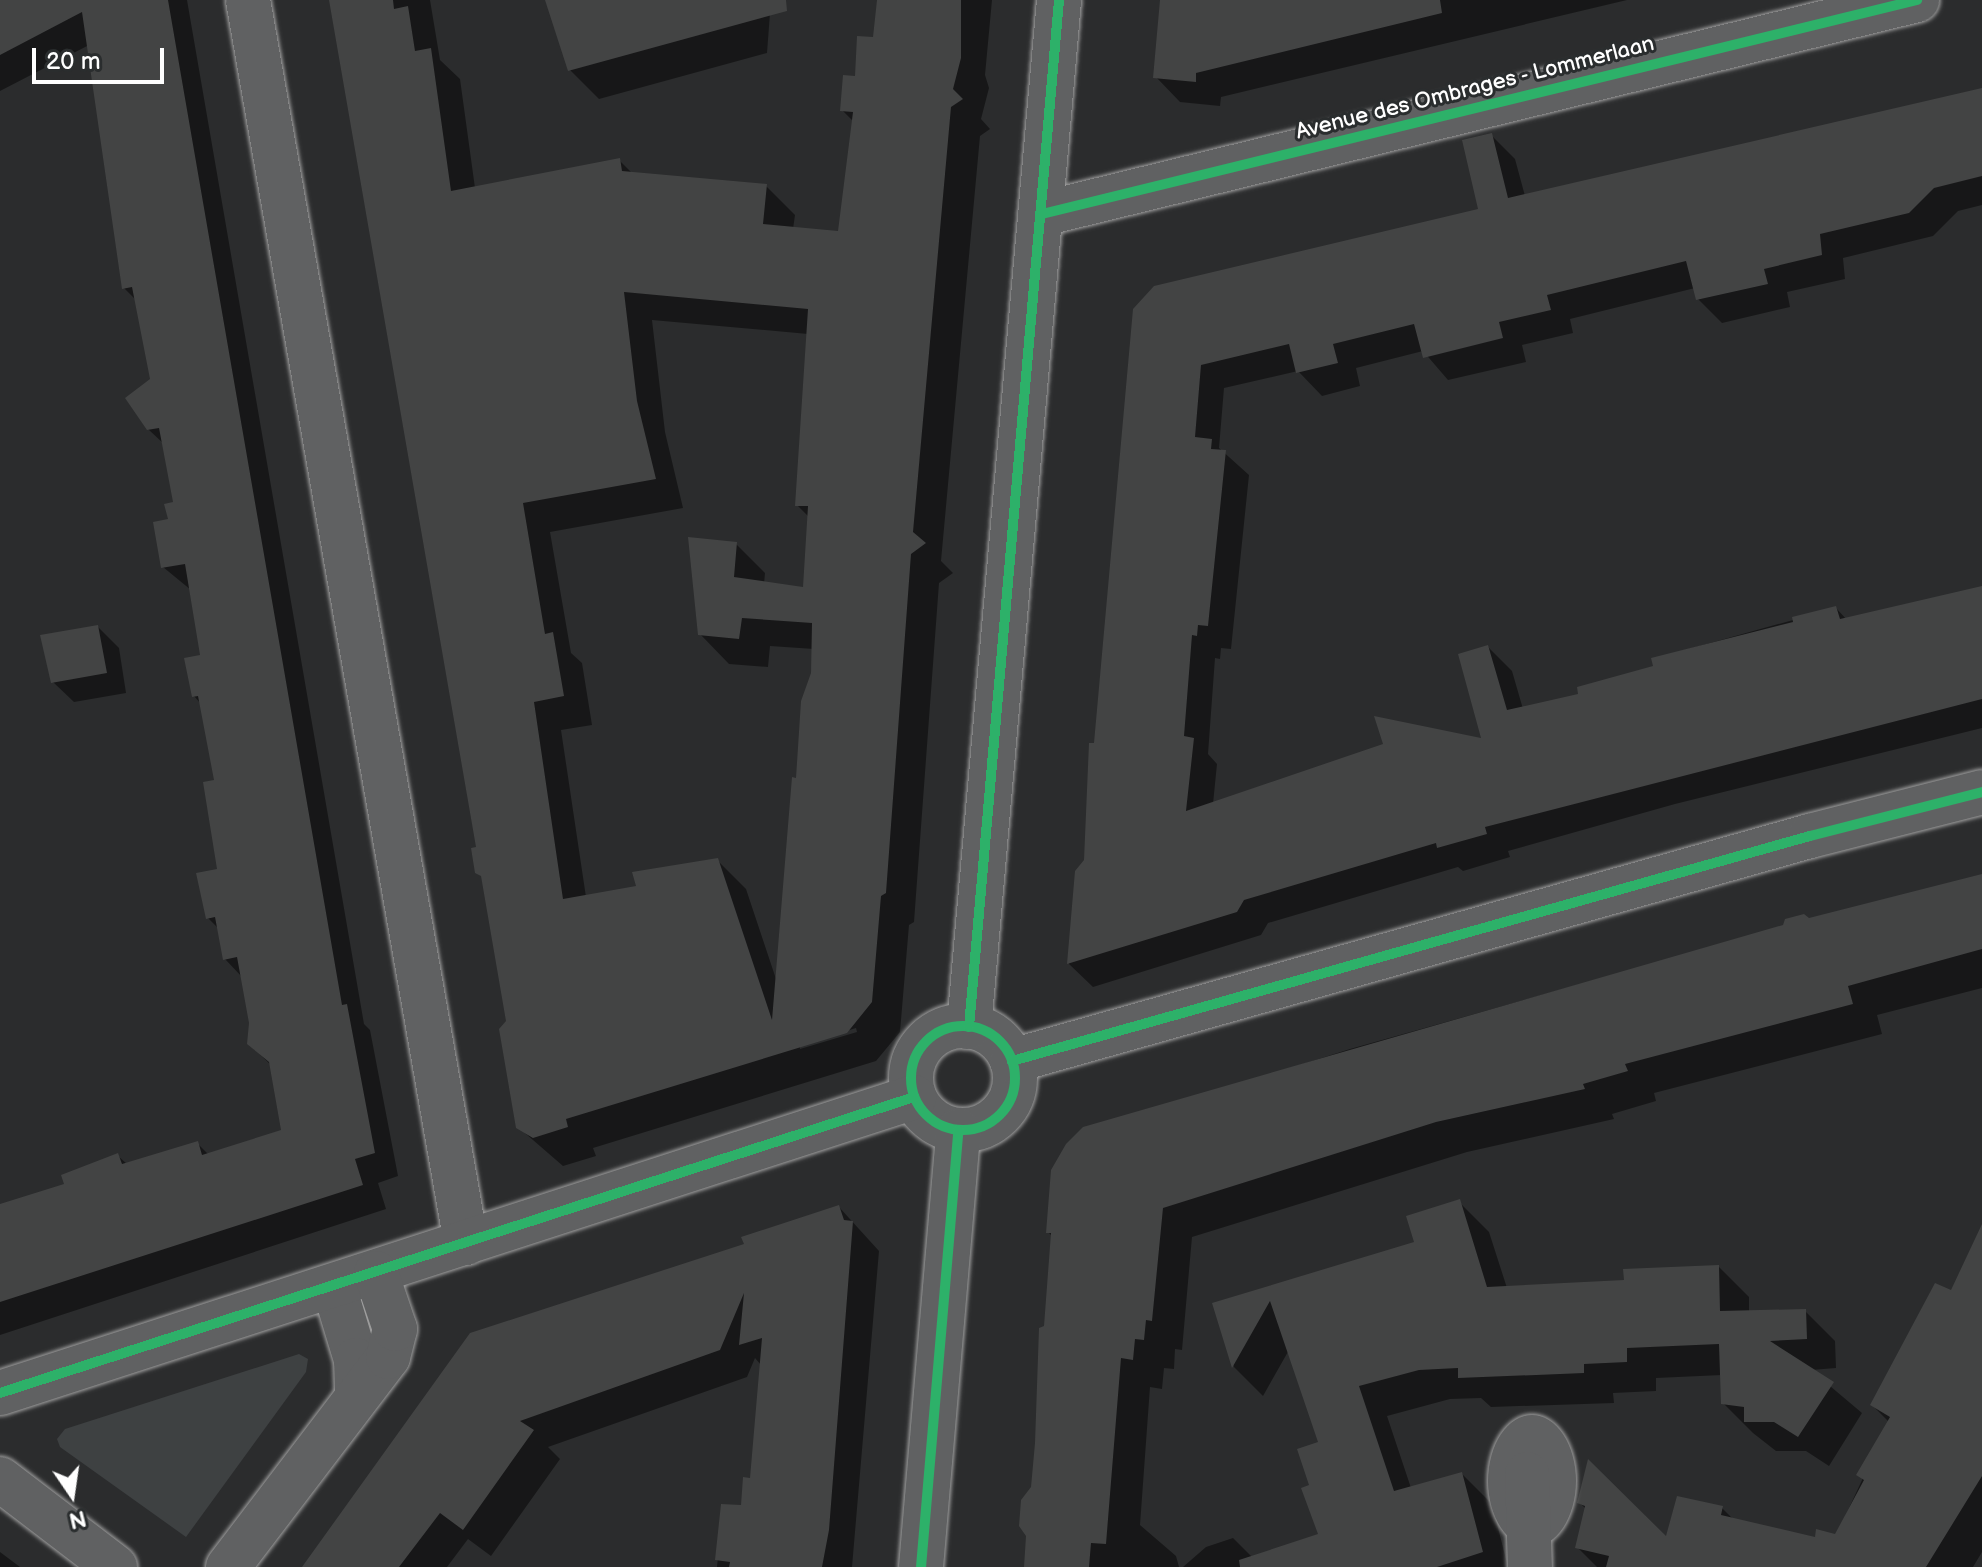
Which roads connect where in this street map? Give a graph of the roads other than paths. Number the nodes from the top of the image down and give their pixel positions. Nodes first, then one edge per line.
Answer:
1 (248, 0) edge
2 (1059, 0) edge
3 (1917, 0) edge
4 (1042, 214) junction
5 (1982, 792) edge
6 (969, 1027) junction
7 (1012, 1061) junction
8 (914, 1097) junction
9 (958, 1131) junction
10 (466, 1243) junction
11 (376, 1273) junction
12 (334, 1287) junction
13 (0, 1393) edge
14 (357, 1396) junction
15 (1527, 1474) dead end
16 (0, 1479) edge
17 (115, 1567) edge
18 (228, 1567) edge
19 (921, 1567) edge
20 (1530, 1567) edge

1 - 10 street
2 - 4 street
3 - 4 street, Avenue des Ombrages - Lommerlaan
4 - 6 street
5 - 7 street
6 - 7 street
6 - 8 street
7 - 9 street
8 - 9 street
8 - 10 street
9 - 19 street
10 - 11 street
11 - 12 street
11 - 14 street
12 - 13 street
12 - 14 street
14 - 18 street
15 - 20 street
16 - 17 street

